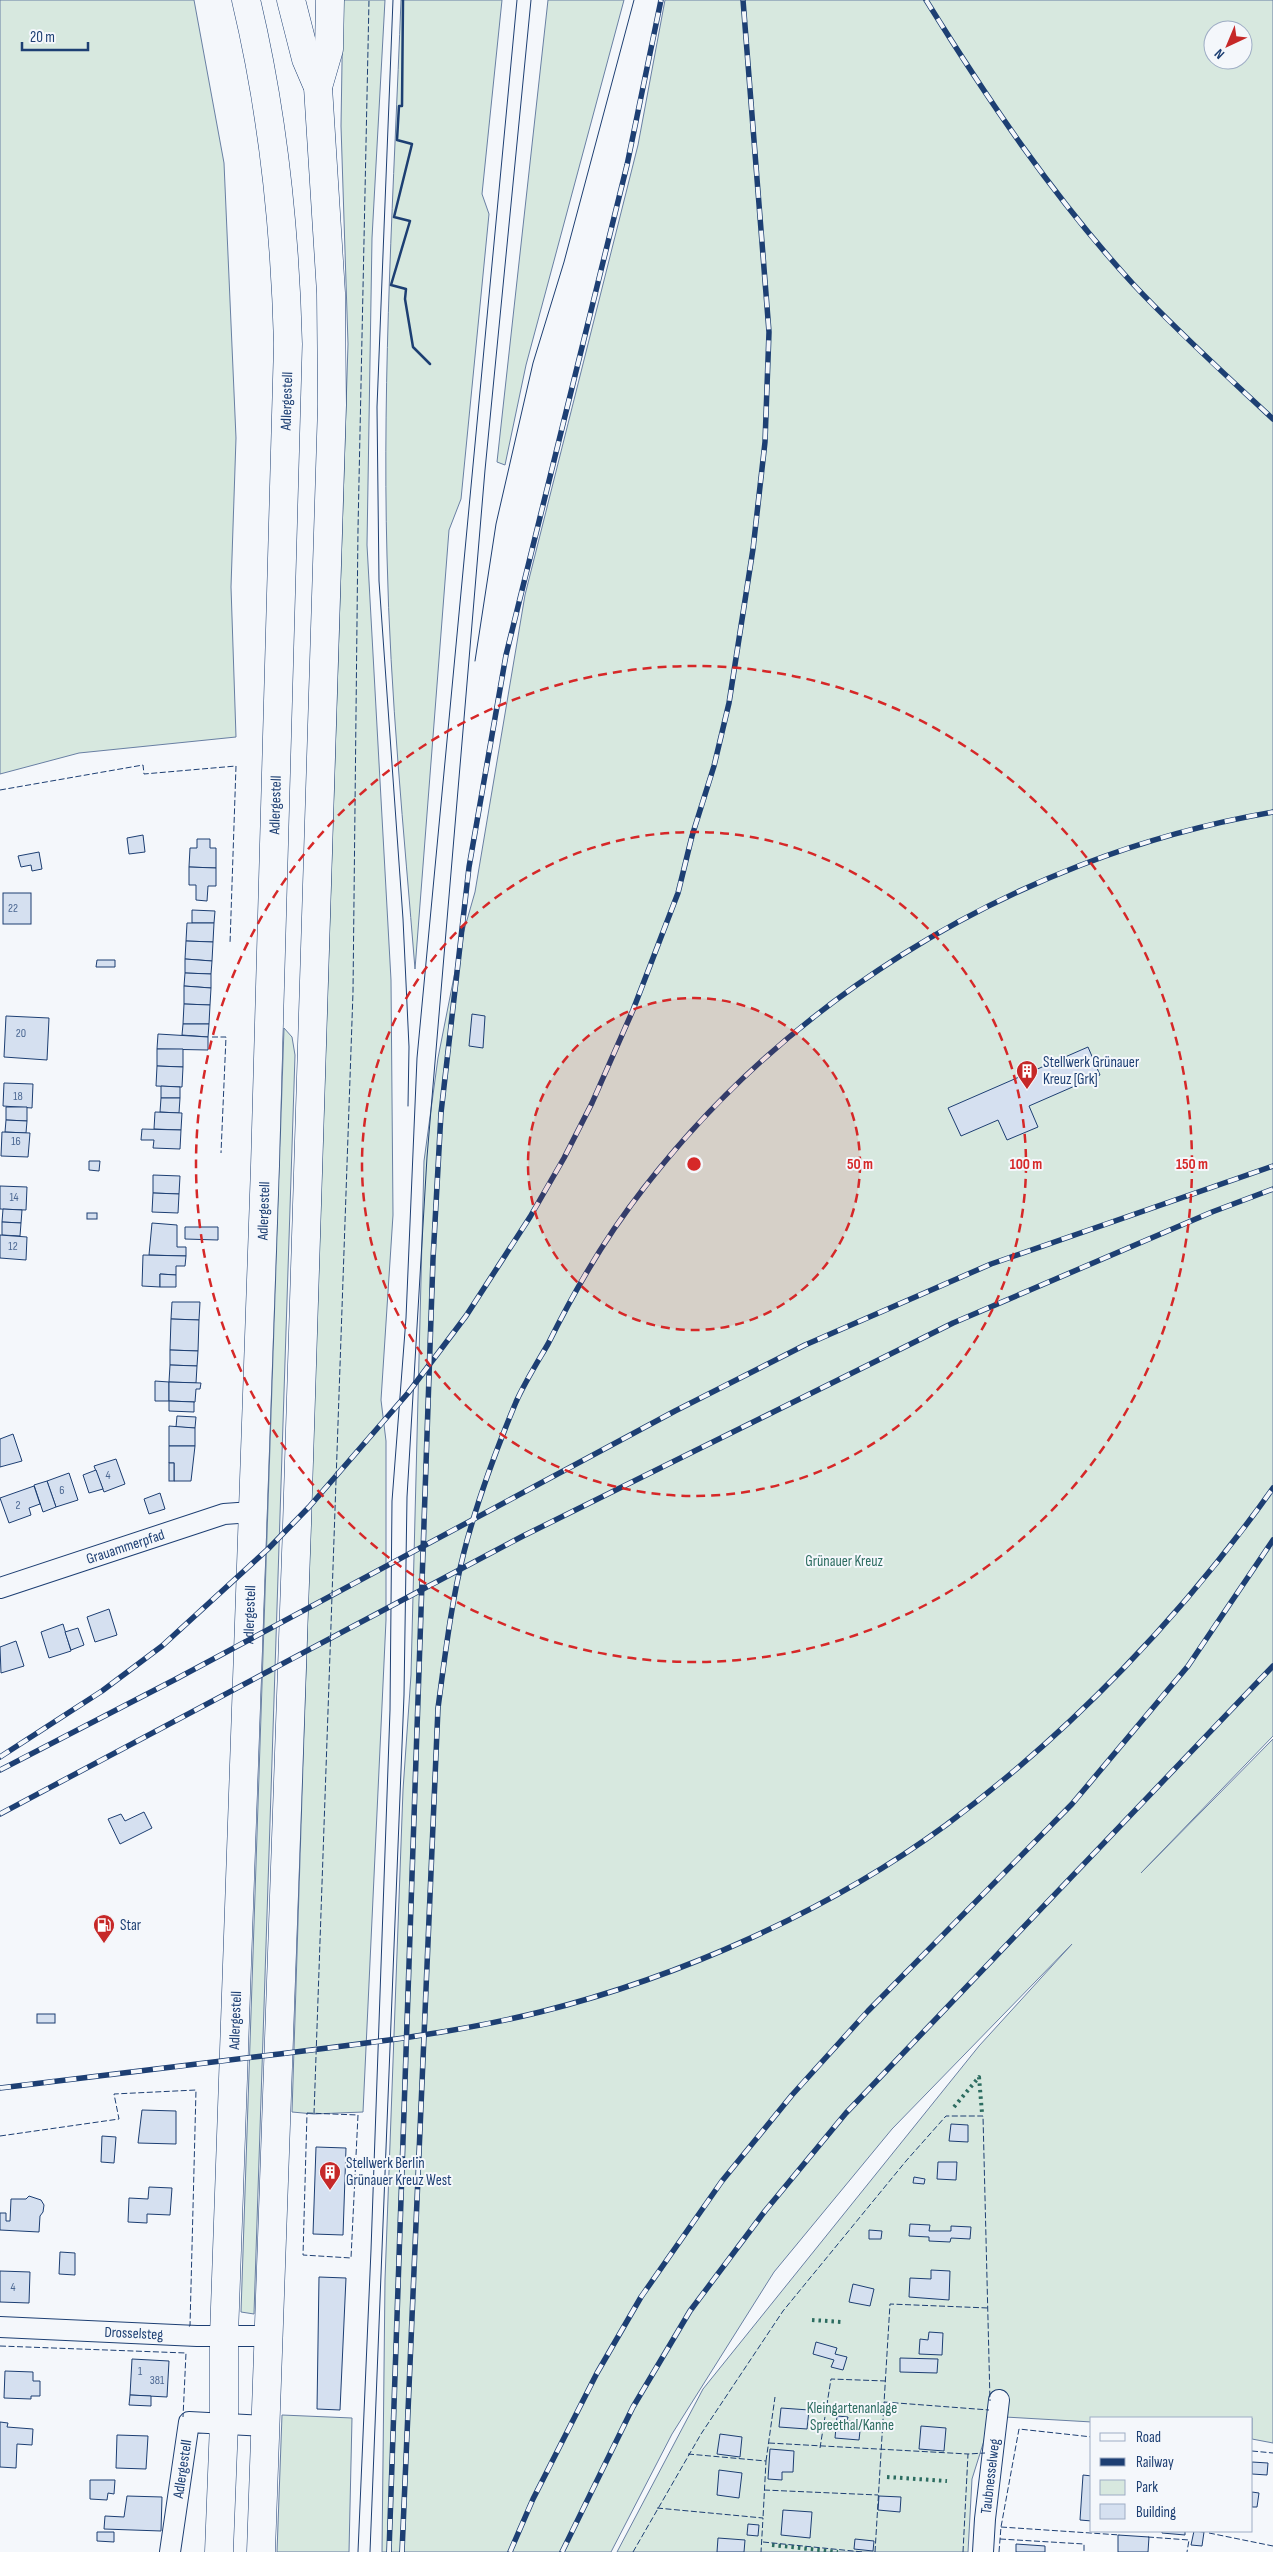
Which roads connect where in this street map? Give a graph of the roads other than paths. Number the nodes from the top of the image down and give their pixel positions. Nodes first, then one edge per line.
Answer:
1 (246, 0) edge
2 (291, 0) edge
3 (330, 0) edge
4 (318, 87) junction
5 (274, 855) junction
6 (316, 858) junction
7 (252, 1512) junction
8 (0, 1588) edge
9 (0, 2327) edge
10 (224, 2336) junction
11 (268, 2336) junction
12 (999, 2400) dead end
13 (224, 2423) junction
14 (265, 2426) junction
15 (170, 2552) edge
16 (219, 2552) edge
17 (261, 2552) edge
18 (983, 2552) edge

1 - 5 main road, Adlergestell
2 - 4 main road
3 - 4 main road
4 - 6 main road
5 - 6 main road
5 - 7 main road, Adlergestell
6 - 11 main road
7 - 8 street, Grauammerpfad
7 - 10 main road, Adlergestell
9 - 10 street, Drosselsteg
10 - 11 street, Drosselsteg
10 - 13 main road, Adlergestell
11 - 14 main road
12 - 18 street, Taubnesselweg
13 - 14 street, Adlergestell
13 - 15 street, Adlergestell
13 - 16 main road, Adlergestell
14 - 17 main road

